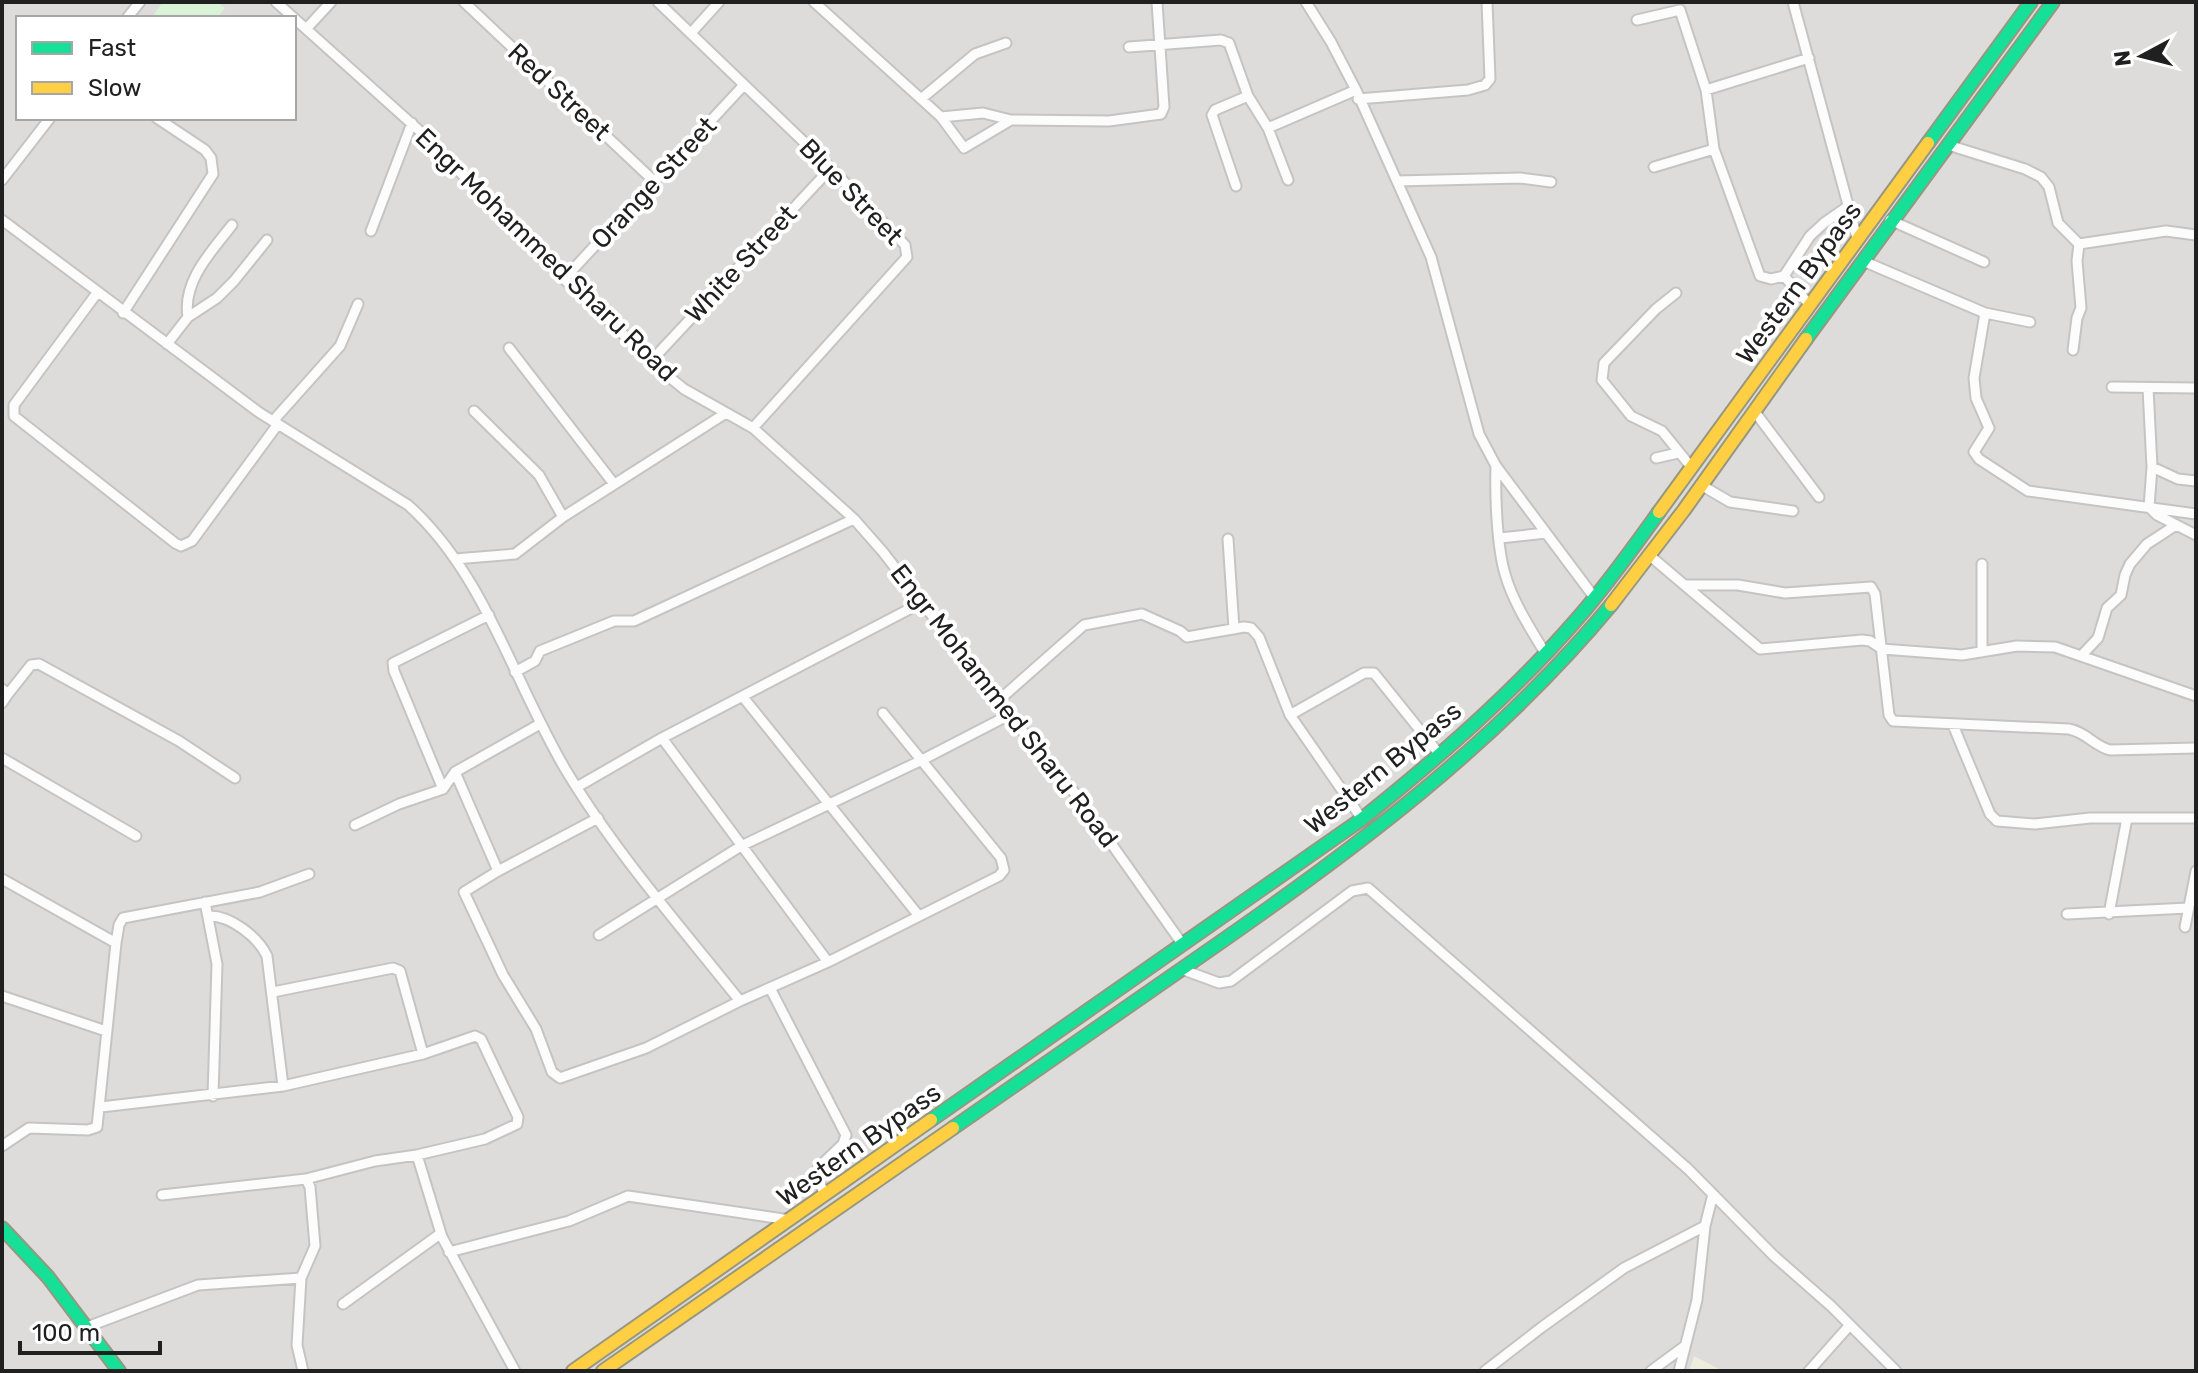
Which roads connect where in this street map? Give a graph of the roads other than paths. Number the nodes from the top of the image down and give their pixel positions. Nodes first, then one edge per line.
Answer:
1 (276, 2) edge
2 (331, 2) edge
3 (464, 2) edge
4 (658, 2) edge
5 (719, 2) edge
6 (814, 2) edge
7 (1157, 2) edge
8 (1306, 2) edge
9 (1487, 2) edge
10 (1793, 2) edge
11 (2031, 2) edge
12 (2053, 2) edge
13 (1679, 6) edge
14 (293, 16) edge
15 (296, 19) edge
16 (1637, 20) dead end
17 (307, 28) junction
18 (691, 33) junction
19 (1006, 43) dead end
20 (1159, 45) junction
21 (1129, 47) dead end
22 (1809, 58) junction
23 (743, 86) junction
24 (1706, 90) junction
25 (1357, 95) junction
26 (1248, 96) junction
27 (921, 99) junction
28 (941, 117) junction
29 (48, 120) edge
30 (160, 120) edge
31 (1011, 120) junction
32 (412, 123) junction
33 (1268, 128) junction
34 (1948, 145) junction
35 (1714, 149) junction
36 (1654, 167) dead end
37 (831, 168) junction
38 (2, 180) edge
39 (1288, 180) dead end
40 (1397, 181) junction
41 (655, 182) junction
42 (1551, 182) dead end
43 (1236, 186) dead end
44 (1847, 207) junction
45 (2, 220) edge
46 (1890, 220) junction
47 (232, 225) dead end
48 (371, 231) dead end
49 (2196, 235) edge
50 (1857, 238) junction
51 (267, 240) dead end
52 (2079, 244) junction
53 (1863, 261) junction
54 (1984, 262) dead end
55 (1784, 276) junction
56 (564, 279) junction
57 (97, 293) junction
58 (1676, 293) dead end
59 (358, 304) dead end
60 (1809, 304) junction
61 (123, 313) junction
62 (1985, 313) junction
63 (188, 317) junction
64 (2030, 322) dead end
65 (167, 344) junction
66 (509, 348) dead end
67 (2073, 350) dead end
68 (652, 360) junction
69 (1755, 381) junction
70 (2112, 387) dead end
71 (2148, 388) junction
72 (2196, 388) edge
73 (1769, 391) junction
74 (474, 411) dead end
75 (1755, 412) junction
76 (726, 413) junction
77 (275, 422) junction
78 (753, 428) junction
79 (1678, 453) junction
80 (1656, 458) dead end
81 (1496, 466) junction
82 (2152, 467) junction
83 (1692, 468) junction
84 (2196, 481) edge
85 (614, 484) junction
86 (1701, 485) junction
87 (1819, 497) dead end
88 (2149, 507) junction
89 (1793, 511) dead end
90 (2196, 514) edge
91 (563, 517) junction
92 (854, 519) junction
93 (2176, 525) junction
94 (1546, 533) junction
95 (2196, 535) edge
96 (1500, 538) junction
97 (1228, 539) dead end
98 (1649, 555) junction
99 (455, 559) junction
100 (1982, 564) dead end
101 (1685, 585) junction
102 (1594, 597) junction
103 (923, 602) junction
104 (489, 615) junction
105 (1234, 629) junction
106 (1882, 649) junction
107 (1982, 652) junction
108 (1545, 653) junction
109 (2081, 656) junction
110 (515, 672) junction
111 (4, 695) edge
112 (2196, 696) edge
113 (743, 697) junction
114 (998, 701) junction
115 (883, 713) dead end
116 (1009, 715) junction
117 (1290, 715) junction
118 (540, 724) junction
119 (1953, 725) junction
120 (662, 738) junction
121 (2196, 748) edge
122 (1440, 755) junction
123 (2, 758) edge
124 (920, 761) junction
125 (455, 772) junction
126 (235, 778) dead end
127 (577, 787) junction
128 (443, 789) junction
129 (827, 805) junction
130 (598, 818) junction
131 (2127, 818) junction
132 (2196, 818) edge
133 (1362, 819) junction
134 (355, 825) dead end
135 (136, 836) dead end
136 (741, 846) junction
137 (498, 871) junction
138 (2196, 871) edge
139 (309, 874) dead end
140 (2, 879) edge
141 (658, 898) junction
142 (205, 902) junction
143 (2188, 908) junction
144 (2067, 914) dead end
145 (2109, 914) junction
146 (210, 916) junction
147 (919, 916) junction
148 (2185, 927) dead end
149 (599, 935) dead end
150 (116, 943) junction
151 (1183, 945) junction
152 (828, 962) junction
153 (1181, 969) junction
154 (770, 988) junction
155 (273, 992) junction
156 (2, 996) edge
157 (740, 1001) junction
158 (106, 1031) junction
159 (423, 1054) junction
160 (283, 1086) junction
161 (213, 1096) junction
162 (101, 1107) junction
163 (2, 1146) edge
164 (417, 1155) junction
165 (306, 1179) junction
166 (1713, 1194) junction
167 (162, 1195) dead end
168 (825, 1195) junction
169 (790, 1220) junction
170 (1705, 1226) junction
171 (2, 1228) edge
172 (440, 1234) junction
173 (449, 1252) junction
174 (301, 1278) junction
175 (343, 1304) dead end
176 (1849, 1326) junction
177 (87, 1327) junction
178 (1685, 1346) junction
179 (119, 1371) edge
180 (303, 1371) edge
181 (515, 1371) edge
182 (573, 1371) edge
183 (603, 1371) edge
184 (1485, 1371) edge
185 (1651, 1371) edge
186 (1679, 1371) edge
187 (1809, 1371) edge
188 (1896, 1371) edge

1 - 14 street, Engr Mohammed Sharu Road
2 - 17 street
3 - 41 street, Red Street
4 - 18 street, Blue Street
5 - 18 street
6 - 27 street
7 - 20 street
8 - 25 street
9 - 25 street
10 - 22 street
11 - 50 main road, Western Bypass
12 - 34 main road, Western Bypass
13 - 16 street
13 - 24 street
15 - 17 street, Engr Mohammed Sharu Road
17 - 32 street, Engr Mohammed Sharu Road
18 - 23 street, Blue Street
19 - 27 street
20 - 21 street
20 - 26 street
20 - 31 street
22 - 24 street
22 - 44 street
23 - 37 street, Blue Street
23 - 41 street, Orange Street
24 - 35 street
25 - 33 street
25 - 40 street
26 - 33 street
26 - 43 street
27 - 28 street
28 - 31 street
28 - 31 street
29 - 38 street
30 - 61 street
32 - 48 street
32 - 56 street, Engr Mohammed Sharu Road
33 - 39 street
34 - 46 main road, Western Bypass
34 - 52 street
35 - 36 street
35 - 55 street
37 - 68 street, White Street
37 - 78 street, Blue Street
40 - 42 street
40 - 81 street
41 - 56 street, Orange Street
44 - 50 street
44 - 55 street
45 - 57 street
46 - 53 main road, Western Bypass
46 - 54 street
47 - 63 street
49 - 52 street
50 - 60 main road, Western Bypass
51 - 63 street
52 - 67 street
53 - 62 street
53 - 73 main road, Western Bypass
55 - 60 street
56 - 68 street, Engr Mohammed Sharu Road
57 - 61 street
57 - 77 street
58 - 79 street
59 - 77 street
60 - 69 main road, Western Bypass
61 - 65 street
62 - 64 street
62 - 88 street
63 - 65 street
65 - 77 street
66 - 85 street
68 - 76 street, Engr Mohammed Sharu Road
69 - 73 main road
69 - 83 main road, Western Bypass
70 - 71 street
71 - 72 street
71 - 82 street
73 - 75 main road, Western Bypass
74 - 91 street
75 - 86 main road, Western Bypass
75 - 87 street
76 - 78 street, Engr Mohammed Sharu Road
76 - 85 street
77 - 99 street
78 - 92 street, Engr Mohammed Sharu Road
79 - 80 street
79 - 83 street
81 - 94 street
81 - 96 street
82 - 84 street
82 - 88 street
83 - 102 main road, Western Bypass
85 - 91 street
86 - 89 street
86 - 98 main road, Western Bypass
88 - 90 street
88 - 93 street
91 - 99 street
92 - 103 street, Engr Mohammed Sharu Road
92 - 110 street
93 - 95 street
93 - 109 street
94 - 96 street
94 - 102 street
96 - 108 street
97 - 105 street
98 - 101 street
98 - 153 main road, Western Bypass
99 - 104 street
100 - 107 street
101 - 106 street
101 - 106 street
102 - 108 main road, Western Bypass
103 - 113 street
103 - 114 street, Engr Mohammed Sharu Road
104 - 110 street
104 - 128 street
105 - 114 street
105 - 117 street
106 - 107 street
106 - 119 street
107 - 109 street
108 - 122 main road, Western Bypass
109 - 112 street
110 - 118 street
111 - 126 street
113 - 120 street
113 - 129 street
114 - 116 street, Engr Mohammed Sharu Road
115 - 124 street
116 - 124 street
116 - 151 street, Engr Mohammed Sharu Road
117 - 122 street
117 - 133 street
118 - 125 street
118 - 127 street
119 - 121 street
119 - 131 street
120 - 127 street
120 - 136 street
122 - 133 main road, Western Bypass
123 - 135 street
124 - 129 street
124 - 147 street
125 - 128 street
125 - 137 street
127 - 130 street
128 - 134 street
129 - 136 street
129 - 147 street
130 - 137 street
130 - 141 street
131 - 132 street
131 - 145 street
133 - 151 main road, Western Bypass
136 - 141 street
136 - 152 street
137 - 157 street
138 - 143 street
139 - 142 street
140 - 150 street
141 - 149 street
141 - 157 street
142 - 146 street
142 - 150 street
143 - 145 street
143 - 148 street
144 - 145 street
146 - 155 street
146 - 161 street
147 - 152 street
150 - 158 street
151 - 168 main road, Western Bypass
152 - 154 street
153 - 166 street
153 - 183 main road, Western Bypass
154 - 157 street
154 - 168 street
155 - 159 street
155 - 160 street
156 - 158 street
158 - 162 street
159 - 160 street
159 - 164 street
160 - 161 street
161 - 162 street
162 - 163 street
164 - 165 street
164 - 172 street
165 - 167 street
165 - 174 street
166 - 170 street
166 - 176 street
168 - 169 main road, Western Bypass
169 - 173 street
169 - 182 main road, Western Bypass
170 - 178 street
170 - 184 street
171 - 177 main road
172 - 173 street
172 - 175 street
173 - 181 street
174 - 177 street
174 - 180 street
176 - 187 street
176 - 188 street
177 - 179 main road
178 - 185 street
178 - 186 street

